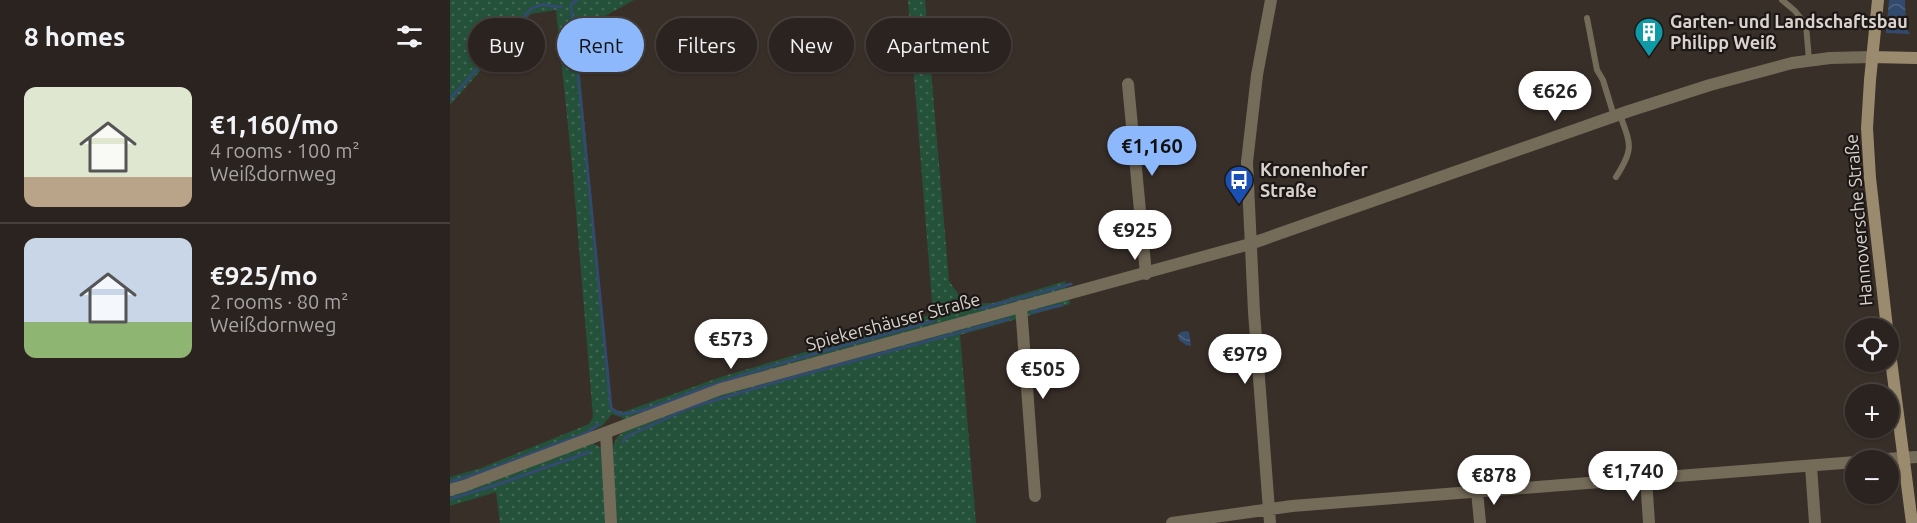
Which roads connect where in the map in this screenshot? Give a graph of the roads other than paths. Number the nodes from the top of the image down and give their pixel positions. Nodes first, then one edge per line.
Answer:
1 (1271, 0) edge
2 (1782, 0) edge
3 (1878, 0) edge
4 (1587, 18) dead end
5 (1872, 57) junction
6 (1917, 58) edge
7 (1809, 60) junction
8 (1128, 84) dead end
9 (1617, 116) junction
10 (1616, 177) dead end
11 (1250, 244) junction
12 (1146, 274) junction
13 (1020, 306) junction
14 (1886, 318) edge
15 (1893, 372) edge
16 (606, 433) junction
17 (1917, 457) edge
18 (1899, 458) edge
19 (1904, 458) junction
20 (1845, 463) edge
21 (1811, 466) junction
22 (1646, 477) junction
23 (450, 490) edge
24 (1478, 491) junction
25 (1035, 496) dead end
26 (1269, 508) junction
27 (611, 523) edge
28 (1172, 523) edge
29 (1270, 523) edge
30 (1480, 523) edge
31 (1649, 523) edge
32 (1815, 523) edge
33 (1912, 523) edge

1 - 11 street
2 - 7 lane
3 - 5 main road, Hannoversche Straße
4 - 9 lane
5 - 6 main road
5 - 7 street, Spiekershäuser Straße
5 - 14 main road, Hannoversche Straße
7 - 9 street, Spiekershäuser Straße
8 - 12 street
9 - 10 lane
9 - 11 street, Spiekershäuser Straße
11 - 12 street, Spiekershäuser Straße
11 - 26 street
12 - 13 street, Spiekershäuser Straße
13 - 16 street, Spiekershäuser Straße
13 - 25 street
15 - 19 main road
16 - 23 street, Spiekershäuser Straße
16 - 27 street
17 - 19 street
18 - 19 street
19 - 33 main road
20 - 21 street
21 - 22 street
21 - 32 street
22 - 24 street
22 - 31 street
24 - 26 street
24 - 30 street
26 - 28 street
26 - 29 street

